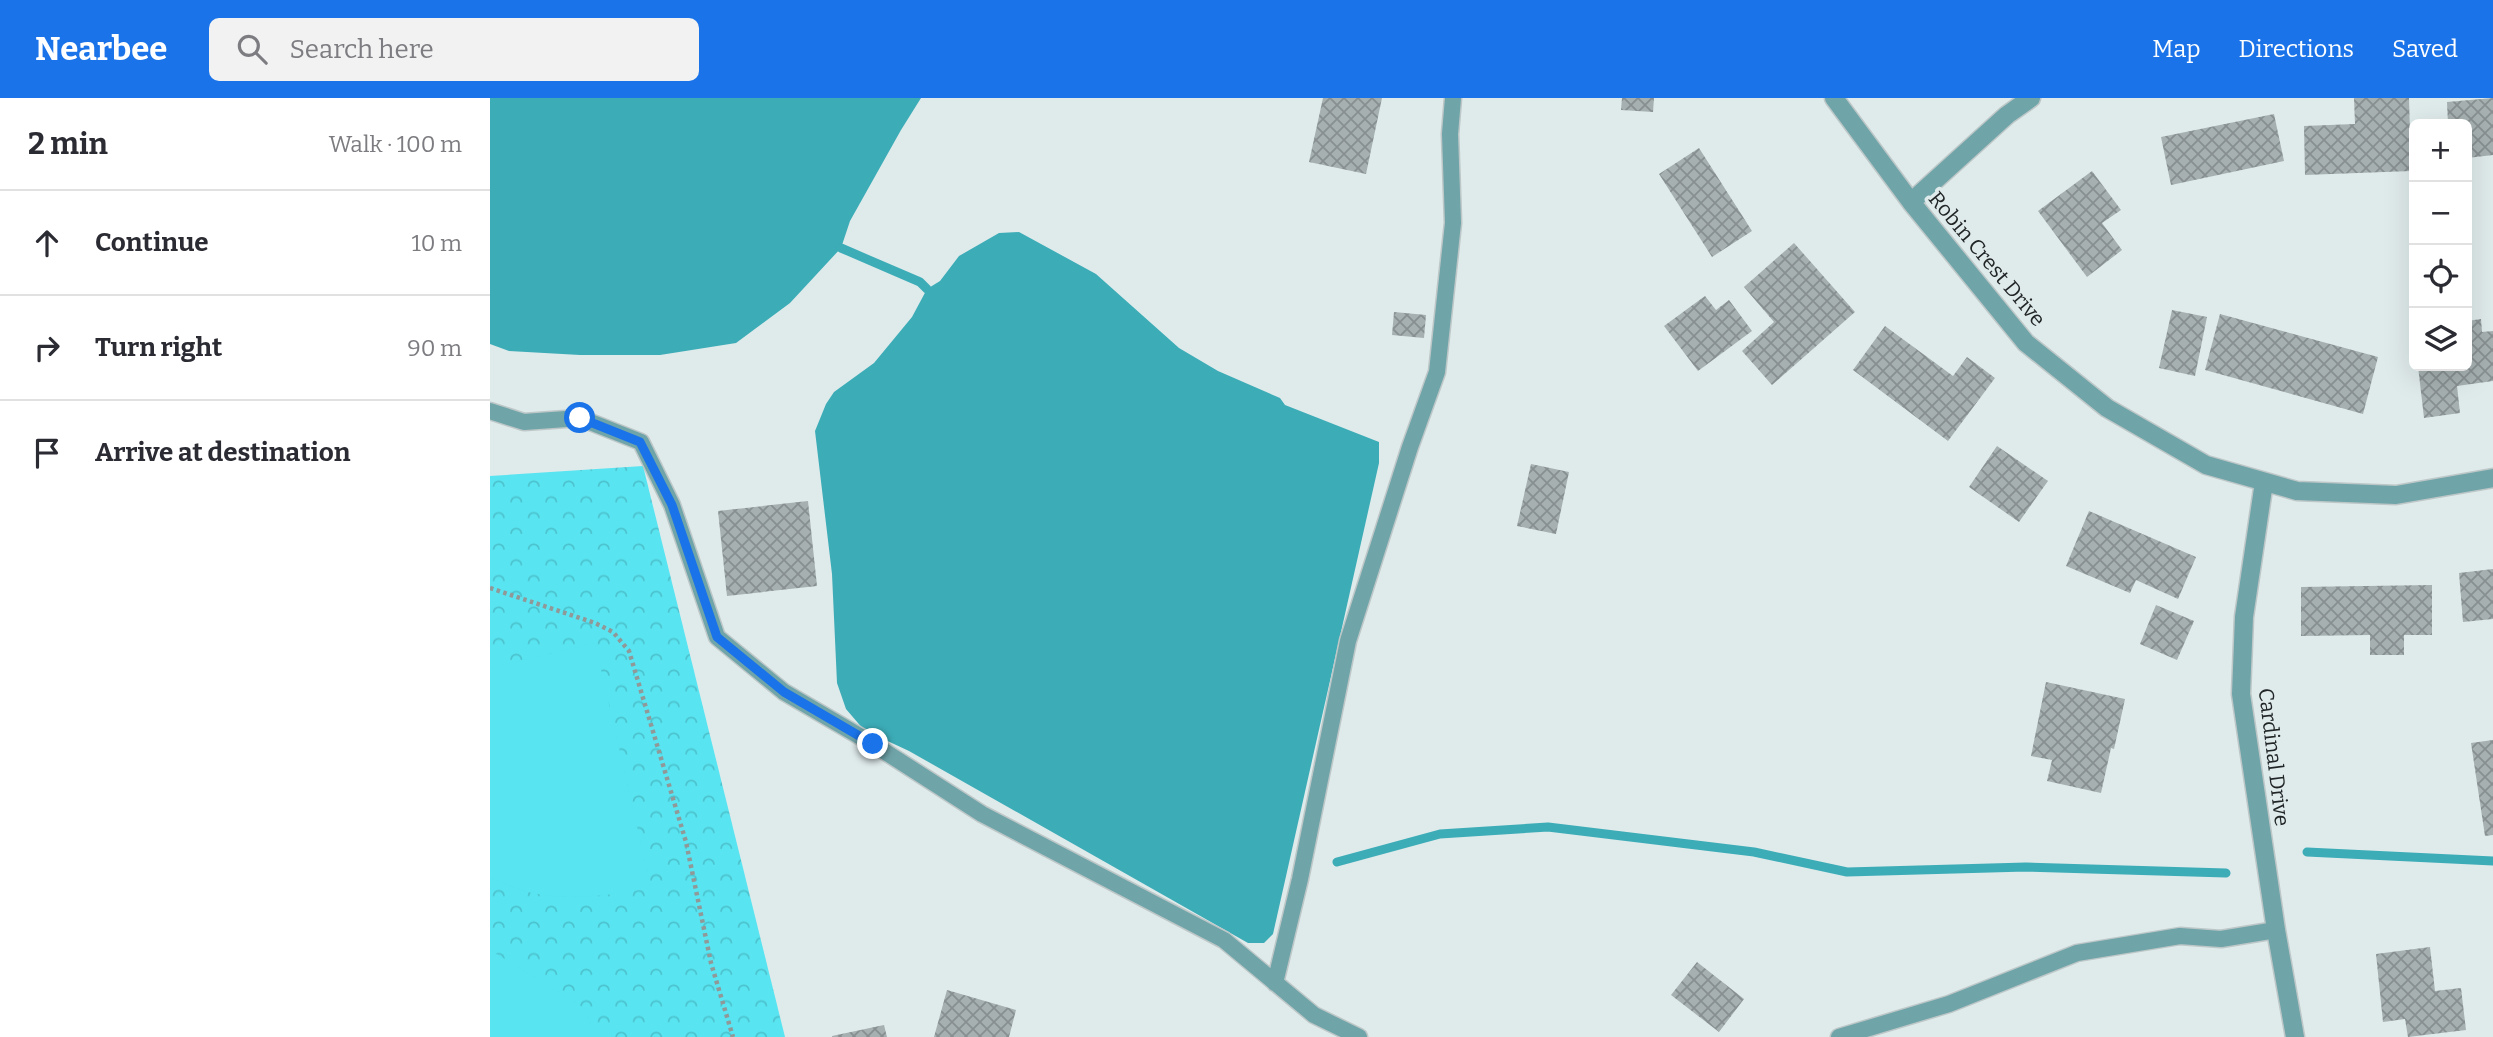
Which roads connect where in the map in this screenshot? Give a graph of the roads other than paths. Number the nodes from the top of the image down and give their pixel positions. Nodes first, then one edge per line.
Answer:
1 (1453, 98) edge
2 (1833, 98) edge
3 (2031, 98) edge
4 (1911, 202) junction
5 (490, 411) edge
6 (2493, 478) edge
7 (2264, 482) junction
8 (2276, 930) junction
9 (1275, 982) junction
10 (1359, 1037) edge
11 (1839, 1037) edge
12 (2295, 1037) edge

1 - 9 lane
2 - 4 street, Robin Crest Drive
3 - 4 street
4 - 7 street, Robin Crest Drive
5 - 9 lane
6 - 7 street, Robin Crest Drive
7 - 8 street, Cardinal Drive
8 - 11 lane
8 - 12 street, Cardinal Drive
9 - 10 lane

